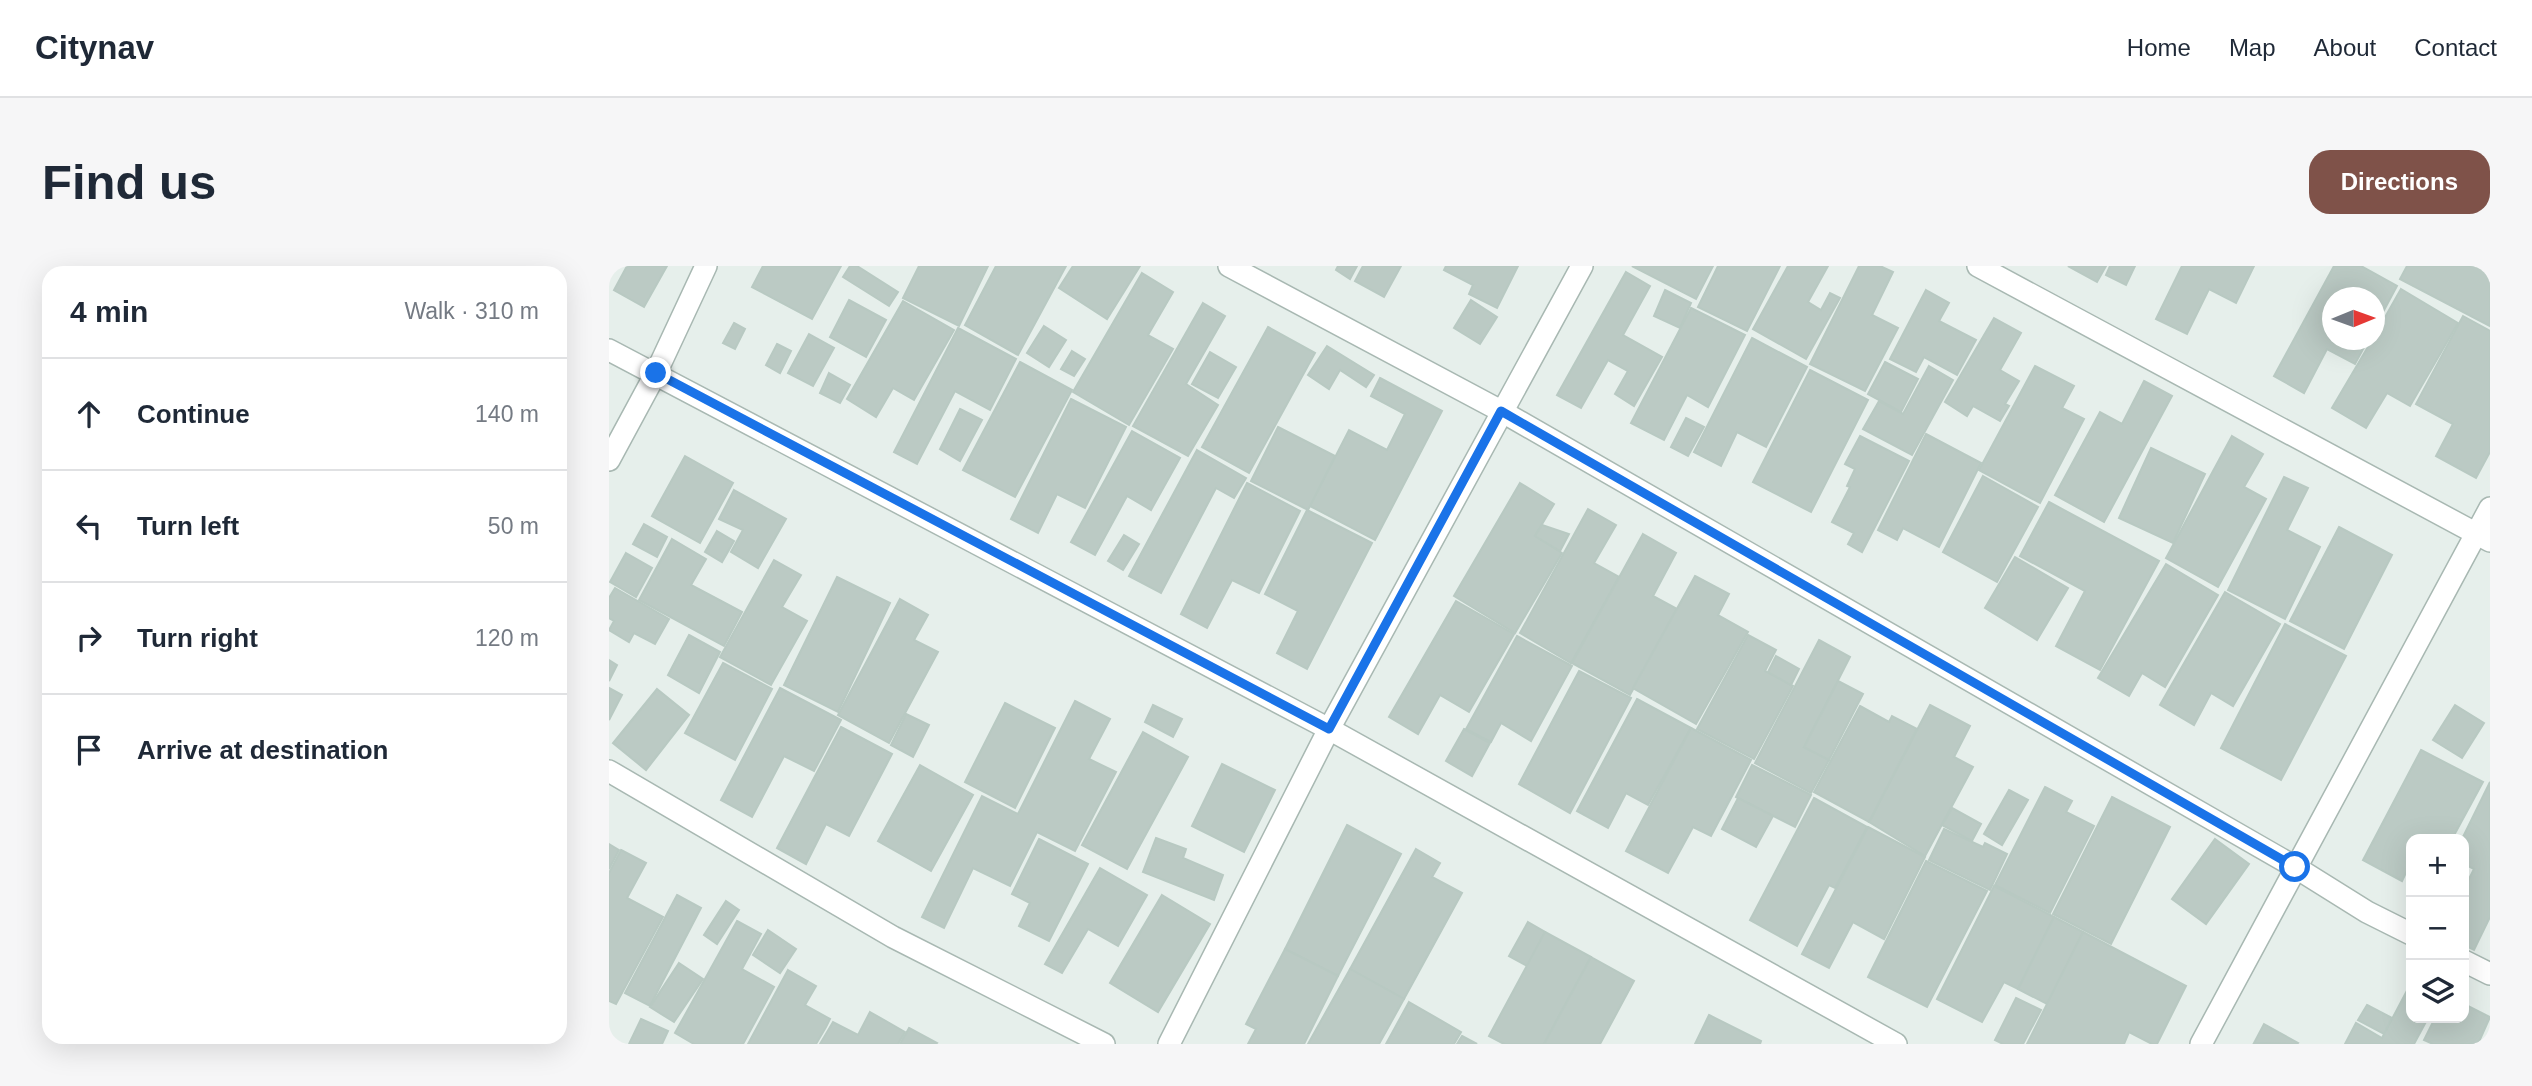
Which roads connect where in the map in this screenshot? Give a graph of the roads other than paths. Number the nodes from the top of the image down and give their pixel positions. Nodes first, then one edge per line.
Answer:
1 (706, 266) edge
2 (1229, 266) edge
3 (1582, 266) edge
4 (1978, 266) edge
5 (609, 349) edge
6 (656, 373) junction
7 (1501, 411) junction
8 (609, 460) edge
9 (2490, 508) edge
10 (2483, 537) edge
11 (1329, 729) junction
12 (609, 771) edge
13 (2295, 867) junction
14 (2406, 932) edge
15 (2469, 964) edge
16 (2490, 974) edge
17 (1104, 1044) edge
18 (1169, 1044) edge
19 (1896, 1044) edge
20 (2201, 1044) edge

1 - 6 street
2 - 7 street
3 - 7 street
4 - 10 street
5 - 6 street
6 - 8 street
6 - 11 street
7 - 11 street
7 - 13 street
9 - 10 street
10 - 13 street
11 - 18 street
11 - 19 street
12 - 17 street
13 - 14 street
13 - 20 street
15 - 16 street

